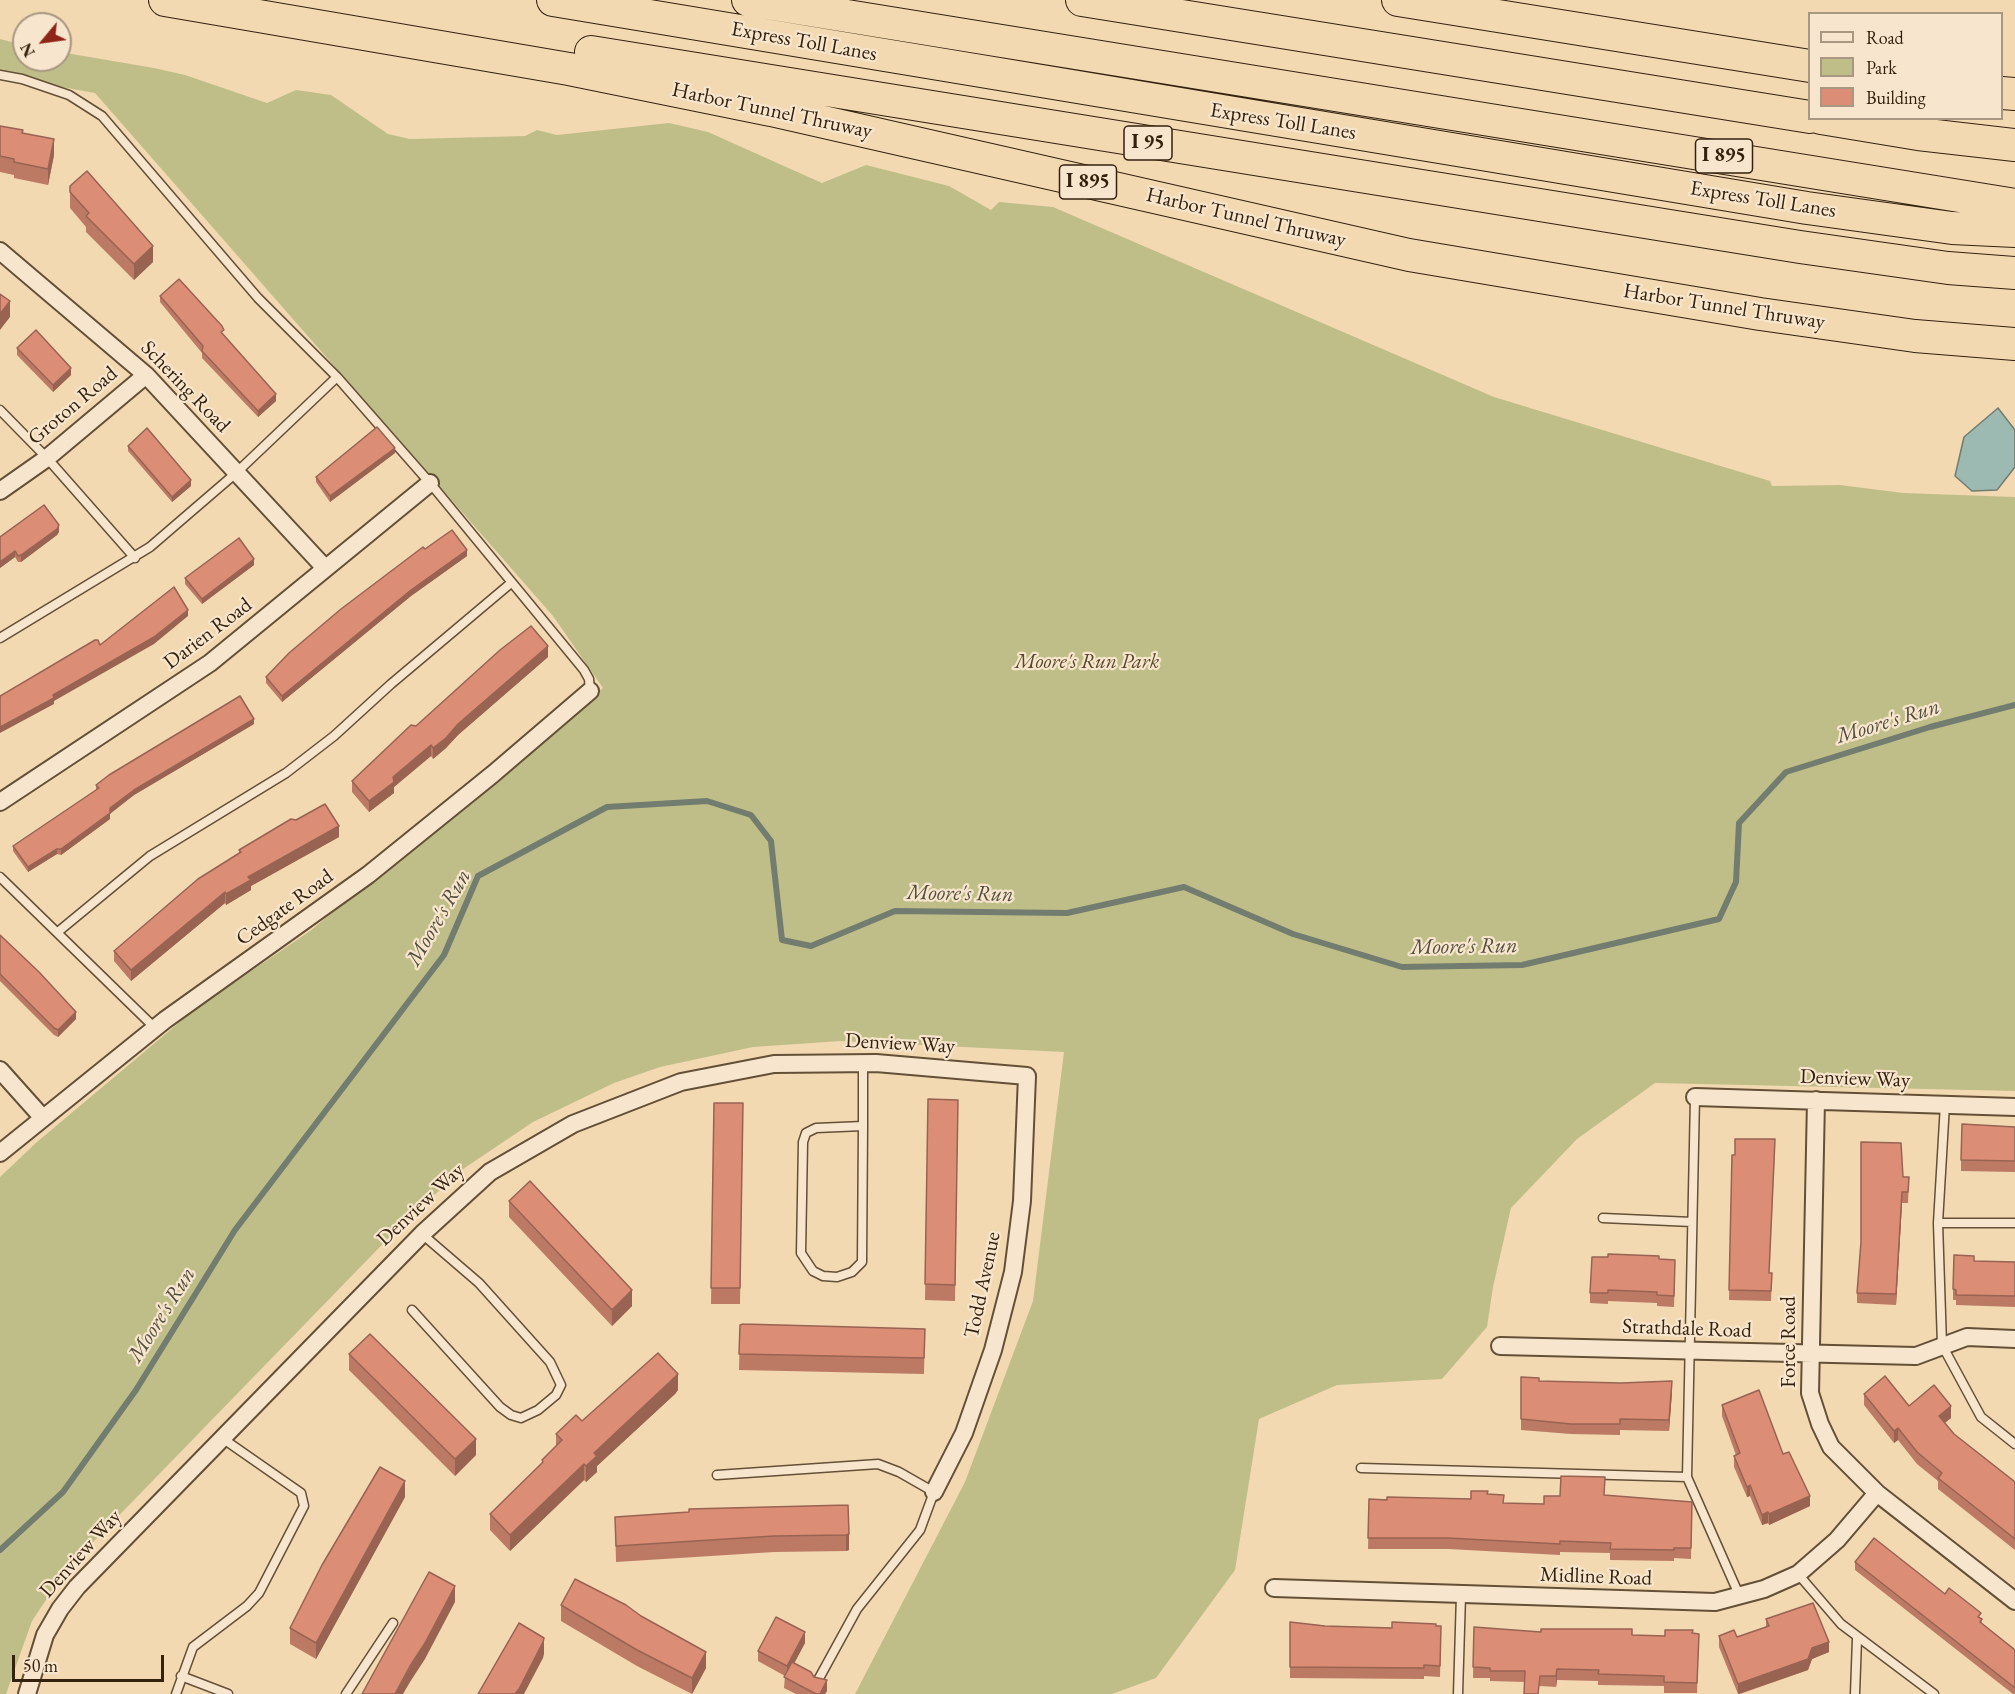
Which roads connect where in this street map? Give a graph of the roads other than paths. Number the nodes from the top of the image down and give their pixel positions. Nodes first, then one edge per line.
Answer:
1 (165, 0) edge
2 (282, 0) edge
3 (553, 0) edge
4 (748, 0) edge
5 (874, 0) edge
6 (1082, 0) edge
7 (1398, 0) edge
8 (1808, 66) edge
9 (0, 75) edge
10 (1433, 99) junction
11 (1808, 117) edge
12 (1833, 120) edge
13 (2015, 145) edge
14 (2015, 183) edge
15 (2015, 205) edge
16 (2015, 231) edge
17 (0, 251) edge
18 (2015, 273) edge
19 (2015, 344) edge
20 (146, 375) junction
21 (337, 377) junction
22 (0, 410) edge
23 (47, 458) junction
24 (236, 473) junction
25 (430, 483) junction
26 (0, 491) edge
27 (135, 558) junction
28 (325, 568) junction
29 (511, 583) junction
30 (0, 638) edge
31 (590, 691) joint
32 (0, 802) edge
33 (0, 877) edge
34 (59, 931) junction
35 (155, 1028) junction
36 (863, 1063) junction
37 (0, 1071) edge
38 (1027, 1076) joint
39 (1695, 1096) joint
40 (1815, 1100) junction
41 (1945, 1104) junction
42 (2015, 1107) edge
43 (42, 1117) junction
44 (863, 1126) junction
45 (0, 1153) edge
46 (1603, 1218) dead end
47 (1692, 1222) junction
48 (1938, 1223) junction
49 (2015, 1223) edge
50 (422, 1233) junction
51 (412, 1310) dead end
52 (2015, 1339) edge
53 (1942, 1345) junction
54 (1500, 1346) dead end
55 (1689, 1352) junction
56 (1810, 1355) junction
57 (222, 1438) junction
58 (2015, 1444) edge
59 (1361, 1468) dead end
60 (717, 1475) dead end
61 (1687, 1477) junction
62 (934, 1492) junction
63 (1877, 1493) junction
64 (1798, 1574) junction
65 (1274, 1588) dead end
66 (1461, 1595) junction
67 (1741, 1597) junction
68 (2015, 1601) edge
69 (393, 1623) dead end
70 (1857, 1638) junction
71 (182, 1676) junction
72 (817, 1682) edge
73 (27, 1694) edge
74 (176, 1694) edge
75 (228, 1694) edge
76 (346, 1694) edge
77 (1458, 1694) edge
78 (1855, 1694) edge
79 (1935, 1694) edge

1 - 19 highway, Harbor Tunnel Thruway / I 895
2 - 18 highway, I 95
3 - 16 highway, Express Toll Lanes
4 - 10 highway, Express Toll Lanes
5 - 10 highway, Express Toll Lanes
6 - 11 highway
7 - 8 highway
9 - 21 lane
10 - 14 highway, Express Toll Lanes
10 - 15 highway, Express Toll Lanes / I 895
12 - 13 highway
17 - 20 street, Schering Road
20 - 23 street, Groton Road
20 - 24 street, Schering Road
21 - 24 lane
21 - 25 lane
22 - 23 lane
23 - 26 street, Groton Road
23 - 27 lane
24 - 27 lane
24 - 28 street, Schering Road
25 - 28 street, Darien Road
25 - 29 lane
27 - 30 lane
28 - 32 street, Darien Road
29 - 31 lane
29 - 34 lane
31 - 35 street, Cedgate Road
33 - 34 lane
34 - 35 lane
35 - 43 street, Cedgate Road
36 - 38 street, Denview Way
36 - 44 lane
36 - 50 street, Denview Way
37 - 43 street
38 - 62 street, Todd Avenue
39 - 40 street, Denview Way
39 - 47 lane
40 - 41 street, Denview Way
40 - 56 street, Force Road
41 - 42 street, Denview Way
41 - 48 lane
43 - 45 street, Cedgate Road
44 - 44 lane
46 - 47 lane
47 - 55 lane
48 - 49 lane
48 - 53 lane
50 - 51 lane
50 - 57 street, Denview Way
52 - 53 street, Strathdale Road
53 - 56 street, Strathdale Road
53 - 58 lane
54 - 55 street, Strathdale Road
55 - 56 street, Strathdale Road
55 - 61 lane
56 - 63 street, Force Road
57 - 71 lane
57 - 73 street, Denview Way
59 - 61 lane
60 - 62 lane
61 - 67 lane
62 - 72 lane
63 - 64 street, Midline Road
63 - 68 street, Force Road
64 - 67 street, Midline Road
64 - 70 lane
65 - 66 street, Midline Road
66 - 67 street, Midline Road
66 - 77 lane
69 - 76 lane
70 - 78 lane
70 - 79 lane
71 - 74 lane
71 - 75 lane

